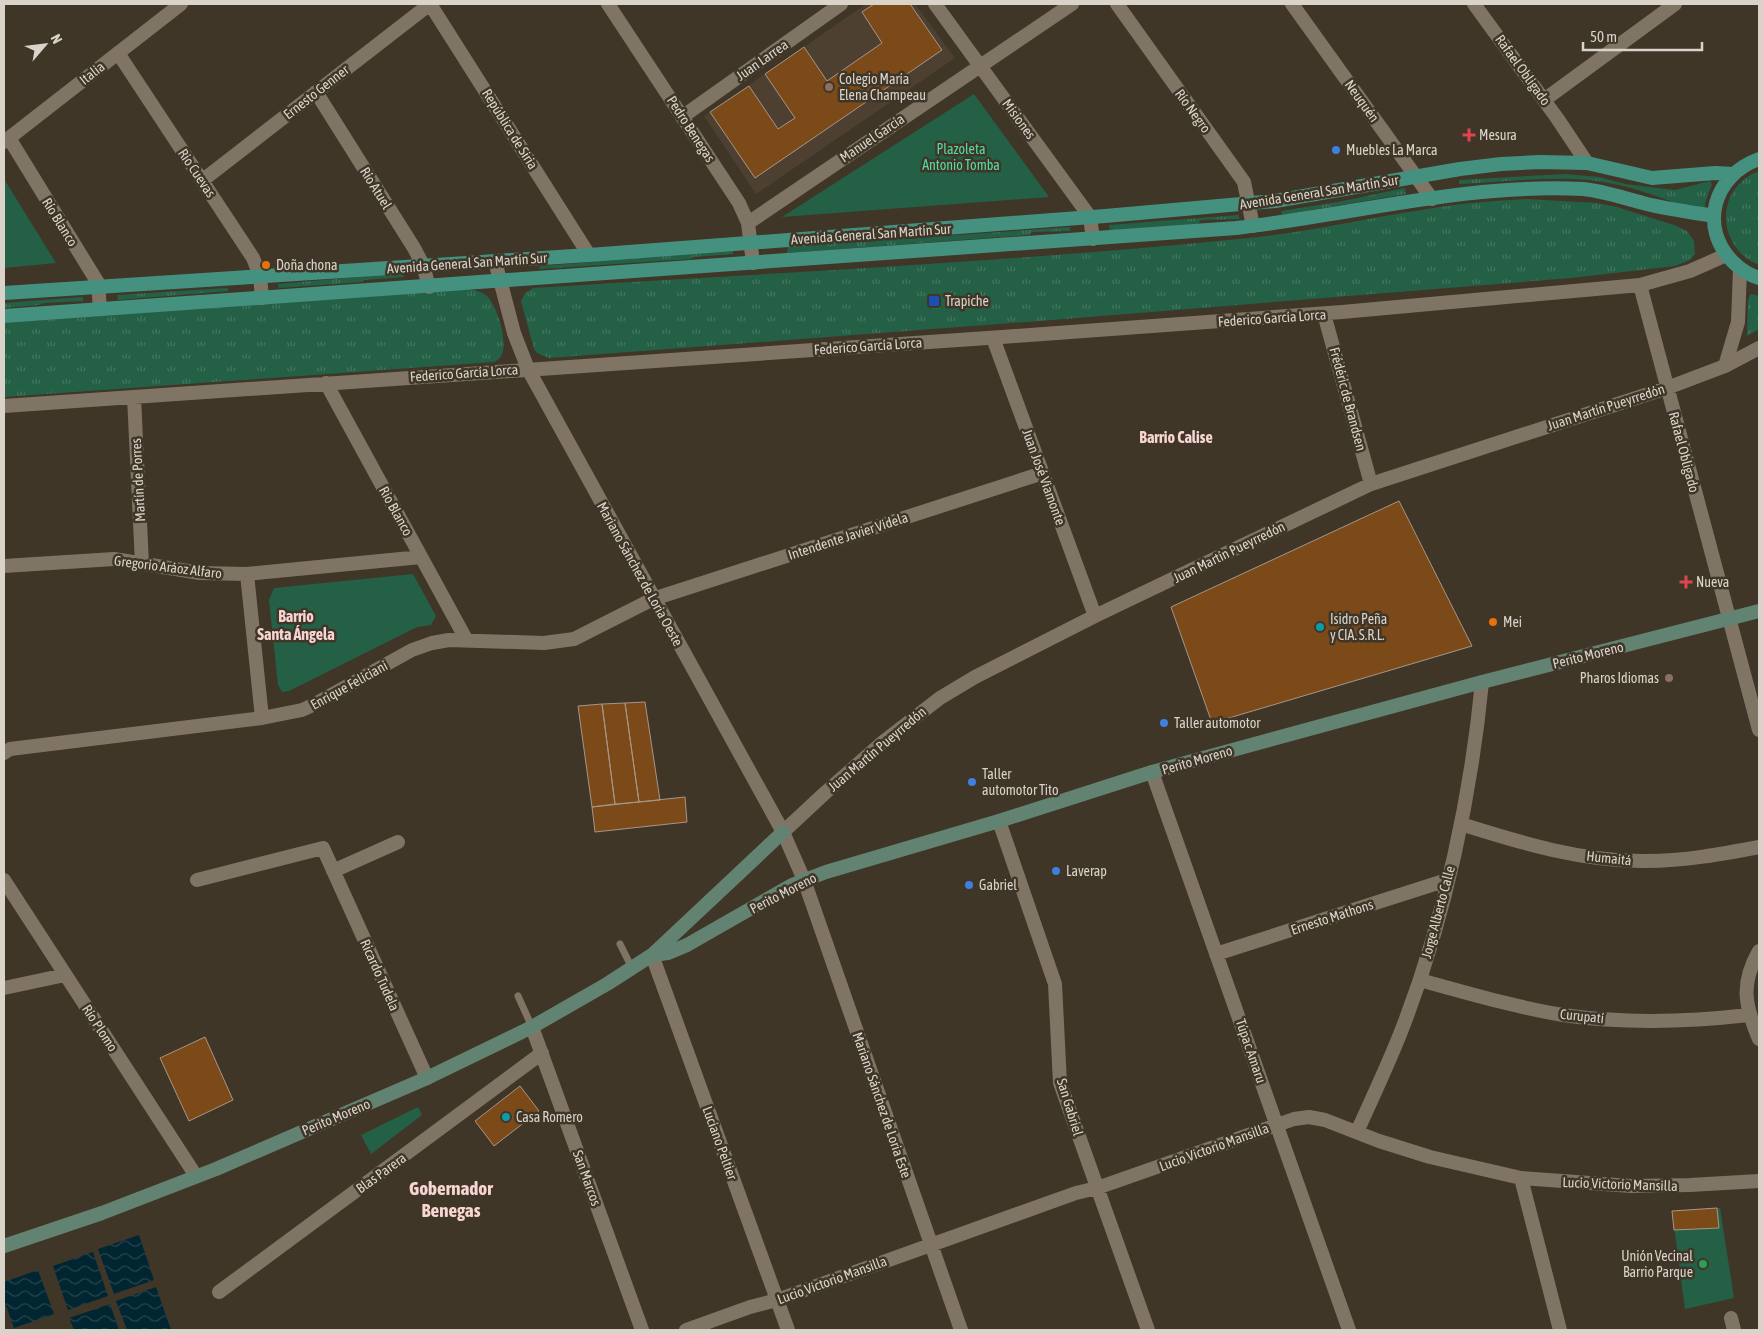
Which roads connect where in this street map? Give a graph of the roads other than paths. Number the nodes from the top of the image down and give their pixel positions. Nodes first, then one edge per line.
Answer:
1 (181, 4) edge
2 (430, 4) edge
3 (608, 4) edge
4 (840, 4) edge
5 (935, 4) edge
6 (1072, 4) edge
7 (1117, 4) edge
8 (1292, 4) edge
9 (1474, 4) edge
10 (1671, 5) edge
11 (118, 53) junction
12 (980, 65) junction
13 (316, 92) junction
14 (1544, 100) junction
15 (682, 117) junction
16 (6, 140) edge
17 (1759, 159) edge
18 (1587, 163) junction
19 (1733, 174) junction
20 (1416, 176) junction
21 (203, 180) junction
22 (1432, 199) junction
23 (1249, 204) junction
24 (1714, 216) junction
25 (1090, 217) junction
26 (748, 223) junction
27 (1253, 226) junction
28 (1093, 239) junction
29 (751, 242) junction
30 (589, 255) junction
31 (1726, 255) junction
32 (496, 261) junction
33 (753, 263) junction
34 (423, 265) junction
35 (1740, 269) junction
36 (260, 276) junction
37 (1759, 278) edge
38 (501, 281) junction
39 (1640, 285) junction
40 (98, 286) junction
41 (429, 287) junction
42 (4, 293) edge
43 (262, 298) junction
44 (100, 309) junction
45 (1324, 314) junction
46 (4, 316) edge
47 (993, 338) junction
48 (1759, 348) edge
49 (1725, 366) junction
50 (528, 369) junction
51 (326, 383) junction
52 (1667, 388) junction
53 (134, 396) junction
54 (4, 406) edge
55 (1043, 474) junction
56 (1371, 484) junction
57 (422, 557) junction
58 (142, 564) junction
59 (4, 566) edge
60 (248, 574) junction
61 (653, 599) junction
62 (1759, 611) edge
63 (1095, 616) junction
64 (1730, 619) junction
65 (466, 639) junction
66 (1482, 682) junction
67 (262, 718) junction
68 (1759, 730) edge
69 (4, 753) edge
70 (1152, 772) junction
71 (999, 821) junction
72 (1461, 824) junction
73 (783, 832) junction
74 (398, 842) dead end
75 (1759, 847) edge
76 (333, 871) junction
77 (4, 880) edge
78 (197, 880) dead end
79 (804, 880) junction
80 (1447, 880) junction
81 (620, 944) dead end
82 (1759, 950) edge
83 (1216, 954) junction
84 (652, 955) junction
85 (632, 968) junction
86 (65, 975) junction
87 (1420, 980) junction
88 (4, 988) edge
89 (518, 996) dead end
90 (1749, 1015) junction
91 (532, 1027) junction
92 (1759, 1039) edge
93 (542, 1053) junction
94 (427, 1078) junction
95 (1277, 1124) junction
96 (1357, 1132) junction
97 (196, 1176) junction
98 (1521, 1178) junction
99 (1759, 1181) edge
100 (1097, 1188) junction
101 (930, 1244) junction
102 (4, 1246) edge
103 (219, 1292) dead end
104 (777, 1300) junction
105 (642, 1330) edge
106 (686, 1330) edge
107 (788, 1330) edge
108 (961, 1330) edge
109 (1148, 1330) edge
110 (1349, 1330) edge
111 (1560, 1330) edge

1 - 11 street, Italia
2 - 13 street, Ernesto Genner
2 - 30 street, República de Siria
3 - 15 street, Pedro Benegas
4 - 15 street, Juan Larrea
5 - 12 street, Misiones
6 - 12 street, Manuel García
7 - 23 street, Río Negro
8 - 20 street, Neuquén
9 - 14 street, Rafael Obligado
10 - 14 street
11 - 16 street, Italia
11 - 21 street, Río Cuevas
12 - 25 street, Misiones
12 - 26 street, Manuel García
13 - 21 street, Ernesto Genner
13 - 34 street, Río Atuel
14 - 18 street, Rafael Obligado
15 - 26 street, Pedro Benegas
16 - 40 street, Río Blanco
17 - 19 main road
18 - 19 main road, Avenida General San Martín Sur
18 - 20 main road, Avenida General San Martín Sur
19 - 24 main road
20 - 22 street, Neuquén
20 - 23 main road, Avenida General San Martín Sur
21 - 36 street, Río Cuevas
22 - 24 main road, Avenida General San Martín Sur
22 - 27 main road, Avenida General San Martín Sur
23 - 25 main road, Avenida General San Martín Sur
23 - 27 street, Río Negro
24 - 31 main road
25 - 28 street, Misiones
25 - 29 main road, Avenida General San Martín Sur
26 - 29 street, Pedro Benegas
27 - 28 main road, Avenida General San Martín Sur
28 - 33 main road, Avenida General San Martín Sur
29 - 30 main road, Avenida General San Martín Sur
29 - 33 street, Pedro Benegas
30 - 32 main road, Avenida General San Martín Sur
31 - 35 main road
31 - 39 street, Federico García Lorca
32 - 34 main road, Avenida General San Martín Sur
32 - 38 street, Mariano Sánchez de Loria Oeste
33 - 38 main road, Avenida General San Martín Sur
34 - 36 main road, Avenida General San Martín Sur
34 - 41 street, Río Atuel
35 - 37 main road
35 - 49 street
36 - 40 main road, Avenida General San Martín Sur
36 - 43 street, Río Cuevas
38 - 41 main road, Avenida General San Martín Sur
38 - 50 street, Mariano Sánchez de Loria Oeste
39 - 45 street, Federico García Lorca
39 - 52 street, Rafael Obligado
40 - 42 main road, Avenida General San Martín Sur
40 - 44 street, Río Blanco
41 - 43 main road, Avenida General San Martín Sur
43 - 44 main road, Avenida General San Martín Sur
44 - 46 main road, Avenida General San Martín Sur
45 - 47 street, Federico García Lorca
45 - 56 street, Frédéric de Brandsen
47 - 50 street, Federico García Lorca
47 - 55 street, Juan José Viamonte
48 - 49 street, Juan Martín Pueyrredón
49 - 52 street, Juan Martín Pueyrredón
50 - 51 street, Federico García Lorca
50 - 61 street, Mariano Sánchez de Loria Oeste
51 - 53 street, Federico García Lorca
51 - 57 street, Río Blanco
52 - 56 street, Juan Martín Pueyrredón
52 - 64 street, Rafael Obligado
53 - 54 street, Federico García Lorca
53 - 58 street, Martín de Porres
55 - 61 street, Intendente Javier Videla
55 - 63 street, Juan José Viamonte
56 - 63 street, Juan Martín Pueyrredón
57 - 60 street, Gregorio Aráoz Alfaro
57 - 65 street, Río Blanco
58 - 59 street, Gregorio Aráoz Alfaro
58 - 60 street, Gregorio Aráoz Alfaro
60 - 67 street
61 - 65 street, Enrique Feliciani
61 - 73 street, Mariano Sánchez de Loria Oeste
62 - 64 main road, Perito Moreno
63 - 73 street, Juan Martín Pueyrredón
64 - 66 main road, Perito Moreno
64 - 68 street, Rafael Obligado
65 - 67 street, Enrique Feliciani
66 - 70 main road, Perito Moreno
66 - 72 street, Jorge Alberto Calle
67 - 69 street, Enrique Feliciani
70 - 71 main road, Perito Moreno
70 - 83 street, Túpac Amaru
71 - 79 main road, Perito Moreno
71 - 100 street, San Gabriel
72 - 75 street, Humaitá
72 - 80 street, Jorge Alberto Calle
73 - 79 street, Mariano Sánchez de Loria Oeste
73 - 84 main road, Perito Moreno
74 - 76 street
76 - 78 street, Ricardo Tudela
76 - 94 street, Ricardo Tudela
77 - 86 street, Río Plomo
79 - 84 main road, Perito Moreno
79 - 101 street, Mariano Sánchez de Loria Este
80 - 83 street, Ernesto Mathons
80 - 87 street, Jorge Alberto Calle
81 - 85 lane
82 - 90 street
83 - 95 street, Túpac Amaru
84 - 85 main road, Perito Moreno
84 - 104 street, Luciano Peltier
85 - 91 main road, Perito Moreno
86 - 88 street
86 - 97 street, Río Plomo
87 - 90 street, Curupatí
87 - 96 street, Jorge Alberto Calle
89 - 91 lane
90 - 92 street
91 - 93 street, San Marcos
91 - 94 main road, Perito Moreno
93 - 103 street, Blas Parera
93 - 105 street, San Marcos
94 - 97 main road, Perito Moreno
95 - 96 street, Lucio Victorio Mansilla
95 - 100 street, Lucio Victorio Mansilla
95 - 110 street, Túpac Amaru
96 - 98 street, Lucio Victorio Mansilla
97 - 102 main road, Perito Moreno
98 - 99 street, Lucio Victorio Mansilla
98 - 111 street
100 - 101 street, Lucio Victorio Mansilla
100 - 109 street, San Gabriel
101 - 104 street, Lucio Victorio Mansilla
101 - 108 street, Mariano Sánchez de Loria Este
104 - 106 street, Lucio Victorio Mansilla
104 - 107 street, Luciano Peltier

